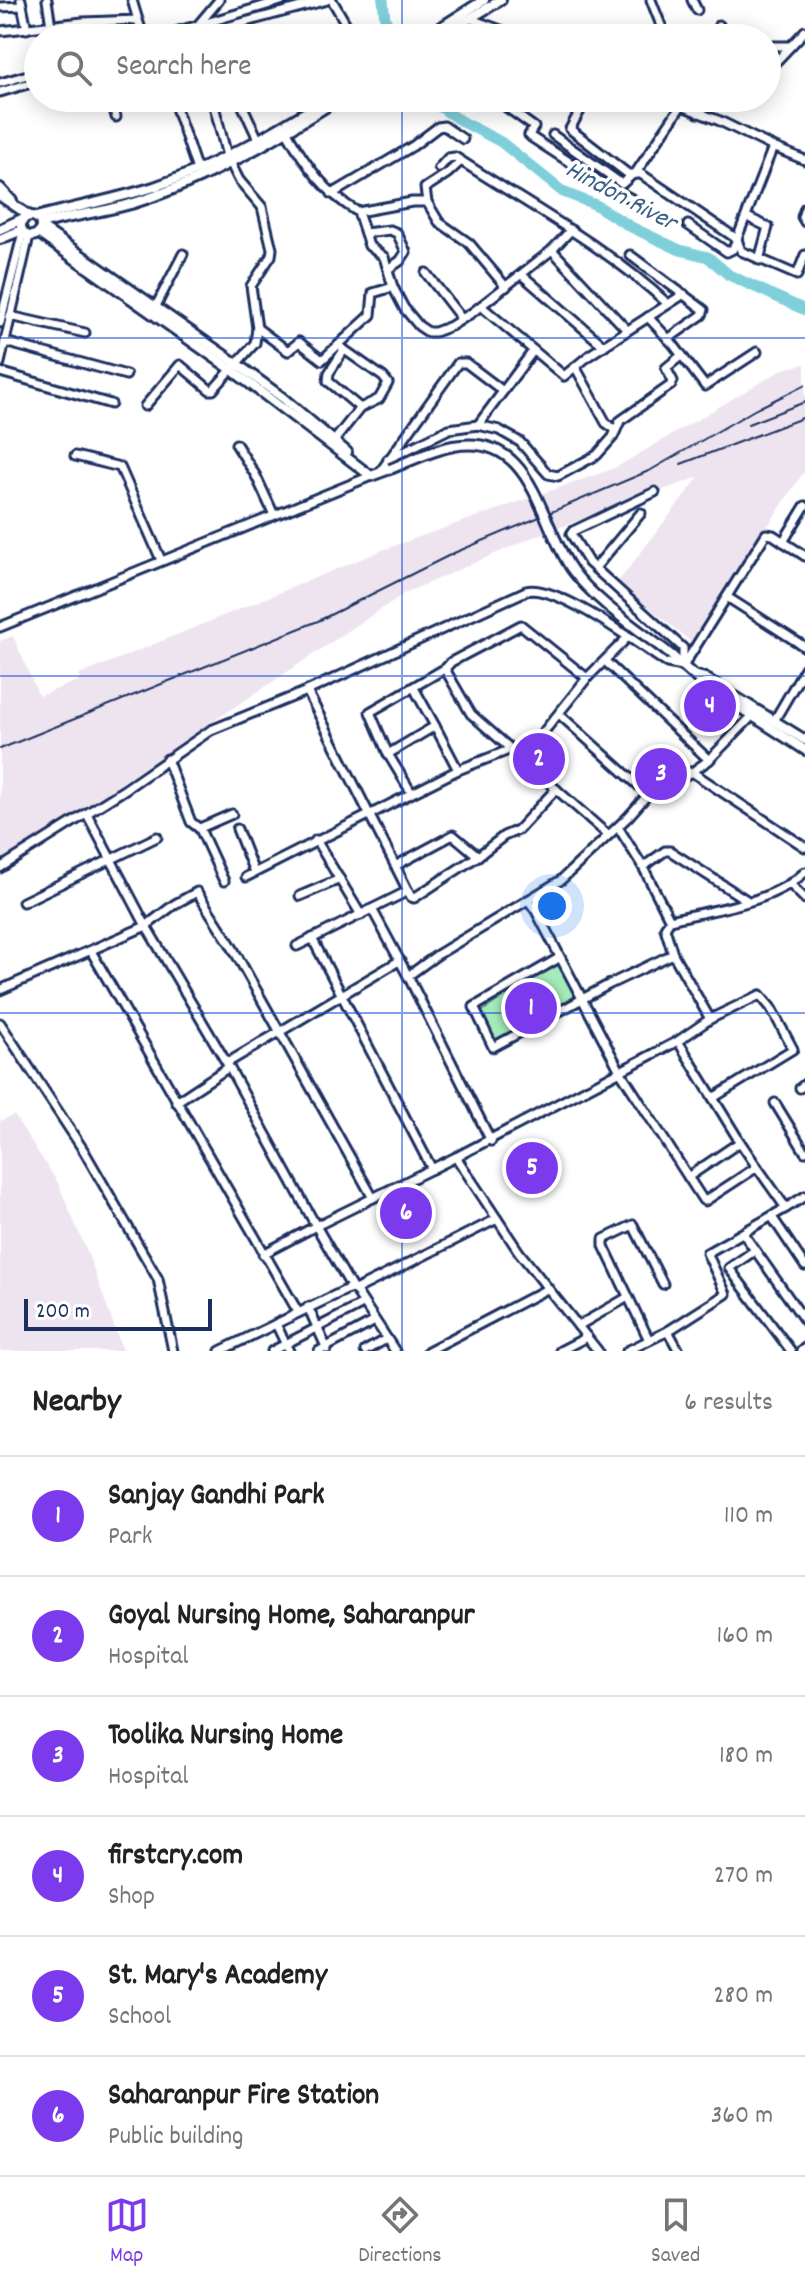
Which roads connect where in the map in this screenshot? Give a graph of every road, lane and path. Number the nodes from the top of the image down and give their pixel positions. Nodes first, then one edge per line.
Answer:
1 (47, 0) edge
2 (132, 0) edge
3 (219, 0) edge
4 (284, 0) edge
5 (330, 0) edge
6 (501, 0) edge
7 (651, 0) edge
8 (692, 0) edge
9 (21, 3) edge
10 (483, 4) edge
11 (0, 7) edge
12 (697, 10) dead end
13 (459, 14) junction
14 (469, 19) junction
15 (138, 20) junction
16 (26, 24) edge
17 (51, 24) edge
18 (80, 24) edge
19 (139, 24) edge
20 (202, 24) edge
21 (220, 24) edge
22 (233, 24) edge
23 (345, 24) edge
24 (446, 24) edge
25 (458, 24) edge
26 (483, 24) edge
27 (660, 24) edge
28 (24, 29) edge
29 (0, 31) edge
30 (805, 31) edge
31 (781, 46) edge
32 (790, 46) junction
33 (781, 56) edge
34 (24, 76) edge
35 (0, 83) edge
36 (24, 85) edge
37 (0, 92) edge
38 (115, 112) edge
39 (177, 112) edge
40 (216, 112) edge
41 (245, 112) edge
42 (311, 112) edge
43 (314, 112) edge
44 (513, 112) edge
45 (579, 112) edge
46 (677, 112) edge
47 (698, 113) edge
48 (306, 116) junction
49 (116, 117) dead end
50 (287, 132) junction
51 (553, 135) dead end
52 (258, 139) junction
53 (463, 139) dead end
54 (773, 147) junction
55 (229, 160) junction
56 (805, 160) edge
57 (461, 161) junction
58 (439, 168) dead end
59 (197, 170) junction
60 (633, 175) junction
61 (0, 188) edge
62 (332, 194) junction
63 (0, 196) edge
64 (12, 202) junction
65 (427, 202) junction
66 (643, 205) dead end
67 (805, 208) edge
68 (358, 212) junction
69 (747, 217) junction
70 (805, 222) edge
71 (688, 225) dead end
72 (32, 226) junction
73 (0, 229) edge
74 (571, 230) junction
75 (365, 233) junction
76 (0, 239) edge
77 (737, 239) junction
78 (552, 250) junction
79 (183, 254) dead end
80 (630, 255) dead end
81 (805, 255) edge
82 (759, 260) junction
83 (388, 269) junction
84 (426, 273) dead end
85 (522, 275) junction
86 (393, 287) junction
87 (506, 287) junction
88 (684, 294) junction
89 (668, 304) junction
90 (156, 306) junction
91 (481, 306) junction
92 (10, 316) junction
93 (648, 317) junction
94 (461, 318) junction
95 (0, 323) edge
96 (257, 328) junction
97 (627, 330) junction
98 (85, 333) dead end
99 (668, 339) junction
100 (5, 342) junction
101 (604, 346) junction
102 (342, 348) junction
103 (533, 351) junction
104 (757, 352) dead end
105 (682, 355) junction
106 (0, 363) edge
107 (234, 367) junction
108 (576, 368) junction
109 (0, 372) edge
110 (126, 375) dead end
111 (503, 391) junction
112 (111, 404) dead end
113 (145, 406) dead end
114 (360, 408) junction
115 (478, 425) junction
116 (616, 430) junction
117 (334, 441) junction
118 (236, 444) dead end
119 (75, 456) dead end
120 (355, 462) junction
121 (382, 469) junction
122 (655, 492) dead end
123 (805, 506) edge
124 (641, 513) dead end
125 (274, 515) junction
126 (783, 542) junction
127 (805, 556) edge
128 (161, 560) junction
129 (595, 568) junction
130 (727, 597) junction
131 (0, 627) edge
132 (627, 638) junction
133 (805, 647) edge
134 (606, 662) junction
135 (683, 666) junction
136 (446, 668) junction
137 (805, 669) edge
138 (587, 678) junction
139 (414, 688) junction
140 (307, 691) junction
141 (755, 713) junction
142 (559, 714) junction
143 (774, 721) junction
144 (435, 726) junction
145 (805, 740) edge
146 (509, 750) junction
147 (805, 750) edge
148 (388, 754) junction
149 (167, 759) junction
150 (522, 759) junction
151 (709, 760) junction
152 (458, 770) junction
153 (692, 772) junction
154 (556, 789) junction
155 (411, 792) junction
156 (648, 794) junction
157 (87, 814) junction
158 (232, 814) dead end
159 (368, 815) junction
160 (618, 827) junction
161 (200, 828) junction
162 (237, 829) dead end
163 (608, 835) junction
164 (157, 837) dead end
165 (316, 840) junction
166 (805, 847) edge
167 (478, 856) junction
168 (110, 859) junction
169 (395, 866) junction
170 (643, 867) junction
171 (0, 868) edge
172 (254, 872) junction
173 (805, 872) edge
174 (246, 877) dead end
175 (340, 879) junction
176 (224, 881) dead end
177 (791, 885) junction
178 (408, 891) junction
179 (300, 896) dead end
180 (805, 899) edge
181 (528, 900) junction
182 (748, 901) junction
183 (23, 902) dead end
184 (372, 909) junction
185 (361, 915) junction
186 (670, 920) junction
187 (146, 926) junction
188 (312, 938) junction
189 (297, 946) dead end
190 (91, 951) junction
191 (673, 954) junction
192 (559, 958) junction
193 (399, 961) junction
194 (408, 976) junction
195 (0, 990) edge
196 (341, 995) junction
197 (583, 1000) junction
198 (710, 1019) junction
199 (0, 1023) edge
200 (280, 1030) junction
201 (678, 1041) junction
202 (228, 1065) junction
203 (620, 1071) junction
204 (713, 1098) junction
205 (176, 1102) junction
206 (775, 1103) dead end
207 (491, 1141) junction
208 (740, 1142) junction
209 (805, 1152) edge
210 (456, 1157) junction
211 (757, 1167) junction
212 (432, 1169) junction
213 (688, 1177) junction
214 (805, 1196) edge
215 (373, 1198) junction
216 (786, 1208) junction
217 (772, 1217) junction
218 (497, 1219) junction
219 (316, 1226) junction
220 (743, 1233) junction
221 (754, 1251) junction
222 (263, 1254) junction
223 (805, 1266) edge
224 (663, 1284) dead end
225 (354, 1289) junction
226 (547, 1289) junction
227 (628, 1297) junction
228 (363, 1304) junction
229 (308, 1307) junction
230 (298, 1312) junction
231 (375, 1321) junction
232 (805, 1321) edge
233 (276, 1324) junction
234 (578, 1326) junction
235 (317, 1329) junction
236 (668, 1331) junction
237 (587, 1337) junction
238 (386, 1339) junction
239 (245, 1340) junction
240 (649, 1340) junction
241 (287, 1348) edge
242 (324, 1350) edge
243 (173, 1351) edge
244 (220, 1351) edge
245 (250, 1351) edge
246 (272, 1351) edge
247 (365, 1351) edge
248 (395, 1351) edge
249 (428, 1351) edge
250 (560, 1351) edge
251 (598, 1351) edge
252 (627, 1351) edge
253 (679, 1351) edge
254 (791, 1351) edge

1 - 17 street
2 - 15 street
3 - 20 street
4 - 21 street
5 - 22 street
5 - 23 street
6 - 10 main road
7 - 27 street
8 - 12 street
9 - 11 street
9 - 16 street
10 - 13 main road
10 - 14 main road
13 - 14 street
13 - 24 main road
14 - 25 main road
14 - 26 street
15 - 18 street
15 - 19 street
28 - 29 street
30 - 32 street
31 - 32 street
32 - 33 street
34 - 35 street
36 - 37 street
38 - 49 street
39 - 59 street
40 - 55 street
41 - 52 street
42 - 48 main road
43 - 48 main road
44 - 66 street
45 - 60 street
46 - 60 street
47 - 54 street
48 - 50 main road
48 - 52 main road
50 - 55 main road
50 - 62 street
51 - 60 street
52 - 55 main road
53 - 62 street
54 - 56 street
54 - 69 street
55 - 59 main road
55 - 72 main road
55 - 96 street
57 - 58 street
57 - 65 street
57 - 74 street
59 - 72 main road
60 - 77 street
61 - 64 main road
62 - 68 street
63 - 64 main road
64 - 72 main road
65 - 68 street
65 - 87 street
67 - 70 street
68 - 75 street
69 - 77 street
69 - 82 street
71 - 77 street
72 - 73 main road
72 - 76 main road
72 - 90 main road
72 - 92 street
72 - 95 street
72 - 107 main road
74 - 78 street
74 - 89 street
75 - 83 street
75 - 83 street
77 - 82 street
78 - 85 street
78 - 97 street
79 - 90 street
80 - 88 street
81 - 82 street
83 - 86 street
84 - 94 street
85 - 87 street
85 - 101 street
86 - 94 street
86 - 102 street
87 - 91 street
88 - 89 street
88 - 99 street
89 - 93 street
90 - 107 main road
91 - 94 street
91 - 103 street
92 - 98 street
92 - 100 street
93 - 97 street
93 - 99 street
96 - 102 street
96 - 107 street
97 - 101 street
99 - 105 street
100 - 106 street
100 - 110 street
101 - 108 street
102 - 114 street
102 - 114 street
103 - 108 street
103 - 111 street
104 - 105 street
105 - 116 street
107 - 113 street
107 - 117 main road
107 - 120 main road
108 - 116 street
109 - 112 street
111 - 115 street
111 - 121 street
114 - 117 street
115 - 116 street
115 - 121 street
117 - 120 main road
118 - 125 street
119 - 128 street
120 - 121 main road
121 - 125 street
121 - 135 main road, bridge
122 - 129 street
123 - 126 street
124 - 129 street
125 - 128 street
126 - 127 street
126 - 130 street
128 - 131 street
129 - 135 street
130 - 133 street
130 - 135 street
132 - 134 street
132 - 135 street
132 - 140 street
134 - 138 street
134 - 151 street
135 - 141 main road
136 - 138 street
136 - 139 street
136 - 146 street
137 - 143 street
138 - 142 street
139 - 144 street
139 - 148 street
140 - 149 street
140 - 159 street
141 - 143 main road
141 - 147 main road
141 - 151 street
142 - 150 street
142 - 156 street
143 - 145 main road
144 - 148 street
144 - 152 street
146 - 150 street
146 - 152 street
148 - 155 street
149 - 157 street
149 - 161 street
150 - 154 street
151 - 153 street
152 - 155 street
153 - 156 street
153 - 166 street
154 - 163 street
154 - 167 street
155 - 159 street
156 - 160 street
157 - 168 street
157 - 171 street
158 - 161 street
159 - 165 street
159 - 169 street
160 - 163 street
160 - 170 street
161 - 176 street
162 - 172 street
163 - 181 street
164 - 168 street
165 - 172 street
165 - 175 street
167 - 169 street
167 - 178 street
168 - 183 street
168 - 187 street
169 - 178 street
170 - 182 street
170 - 186 street
172 - 174 street
173 - 177 street
175 - 179 street
175 - 185 street
177 - 180 street
177 - 182 street
178 - 184 street
181 - 192 street
181 - 194 street
182 - 186 street
184 - 185 street
184 - 193 street
185 - 188 street
186 - 191 street
187 - 190 street
187 - 200 street
187 - 202 street
188 - 189 street
188 - 196 street
190 - 195 street
190 - 205 street
191 - 197 street
191 - 198 street
192 - 197 street
192 - 197 street
193 - 194 street
193 - 196 street
194 - 207 street
196 - 200 street
196 - 212 street
197 - 203 street
198 - 201 street
198 - 204 street
199 - 243 street
200 - 202 street
200 - 215 street
201 - 203 street
201 - 204 street
202 - 205 street
202 - 219 street
203 - 207 street
203 - 213 street
204 - 208 street
205 - 222 street
206 - 209 street
207 - 210 street
208 - 211 street
208 - 213 street
210 - 212 street
210 - 218 street
211 - 213 street
211 - 216 street
212 - 215 street
214 - 216 street
215 - 219 street
216 - 217 street
217 - 220 street
217 - 223 street
218 - 225 street
218 - 226 street
219 - 222 street
219 - 225 street
220 - 221 street
220 - 236 street
221 - 232 street
221 - 254 street
222 - 230 street
224 - 227 street
225 - 228 street
225 - 229 street
226 - 234 street
226 - 249 street
227 - 234 street
227 - 240 street
228 - 231 street
228 - 235 street
229 - 230 street
229 - 235 street
230 - 233 street
231 - 238 street
231 - 242 street
233 - 239 street
233 - 241 street
234 - 237 street
235 - 241 street
235 - 242 street
236 - 240 street
236 - 253 street
237 - 250 street
237 - 251 street
238 - 247 street
238 - 248 street
239 - 244 street
239 - 245 street
240 - 252 street
241 - 246 street

